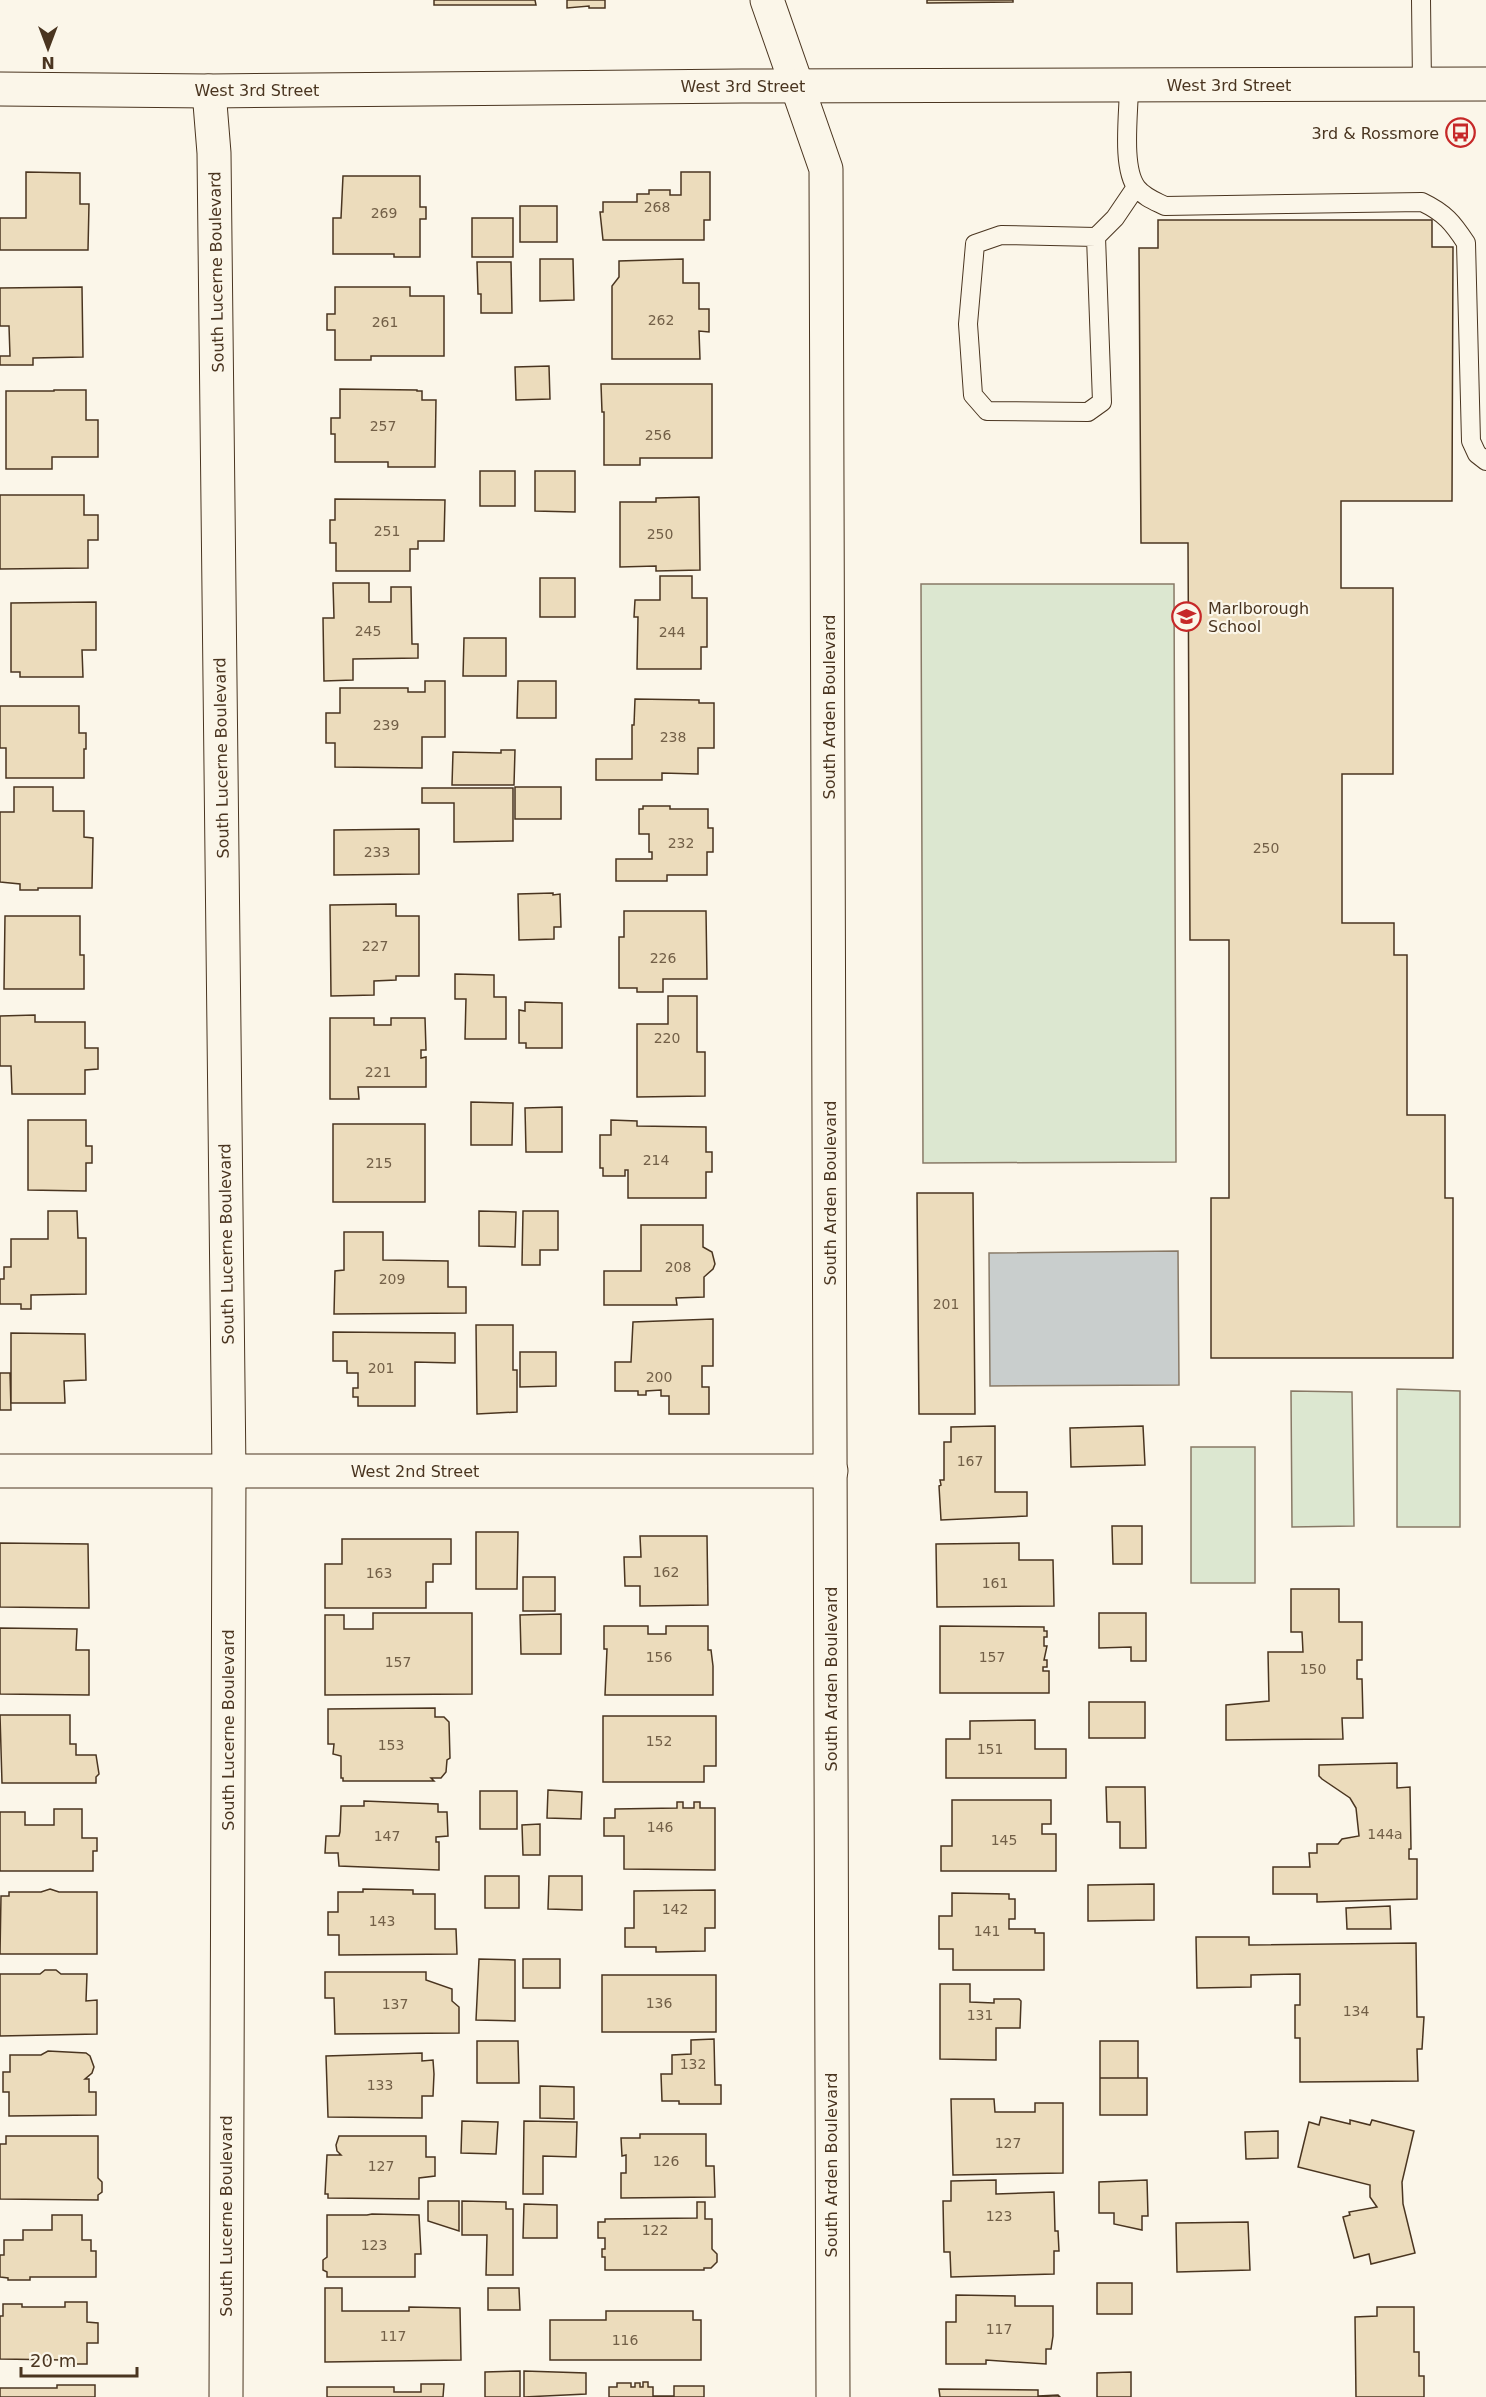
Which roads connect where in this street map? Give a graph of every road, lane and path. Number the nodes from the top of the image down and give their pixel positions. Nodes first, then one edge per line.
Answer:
1 (767, 0) edge
2 (1421, 0) edge
3 (1422, 84) junction
4 (1486, 84) edge
5 (796, 86) junction
6 (1129, 86) junction
7 (0, 89) edge
8 (209, 91) junction
9 (1136, 187) junction
10 (1096, 237) junction
11 (1486, 461) edge
12 (831, 1471) junction
13 (0, 1472) edge
14 (229, 1472) junction
15 (226, 2397) edge
16 (833, 2397) edge

1 - 5 street, South Arden Boulevard
2 - 3 lane
3 - 4 street, West 3rd Street
3 - 6 street, West 3rd Street
5 - 6 street, West 3rd Street
5 - 8 street, West 3rd Street
5 - 12 street, South Arden Boulevard
6 - 9 lane
7 - 8 street, West 3rd Street
8 - 14 street, South Lucerne Boulevard
9 - 10 lane
9 - 11 lane
10 - 10 lane
12 - 14 street, West 2nd Street
12 - 16 street, South Arden Boulevard
13 - 14 street, West 2nd Street
14 - 15 street, South Lucerne Boulevard

